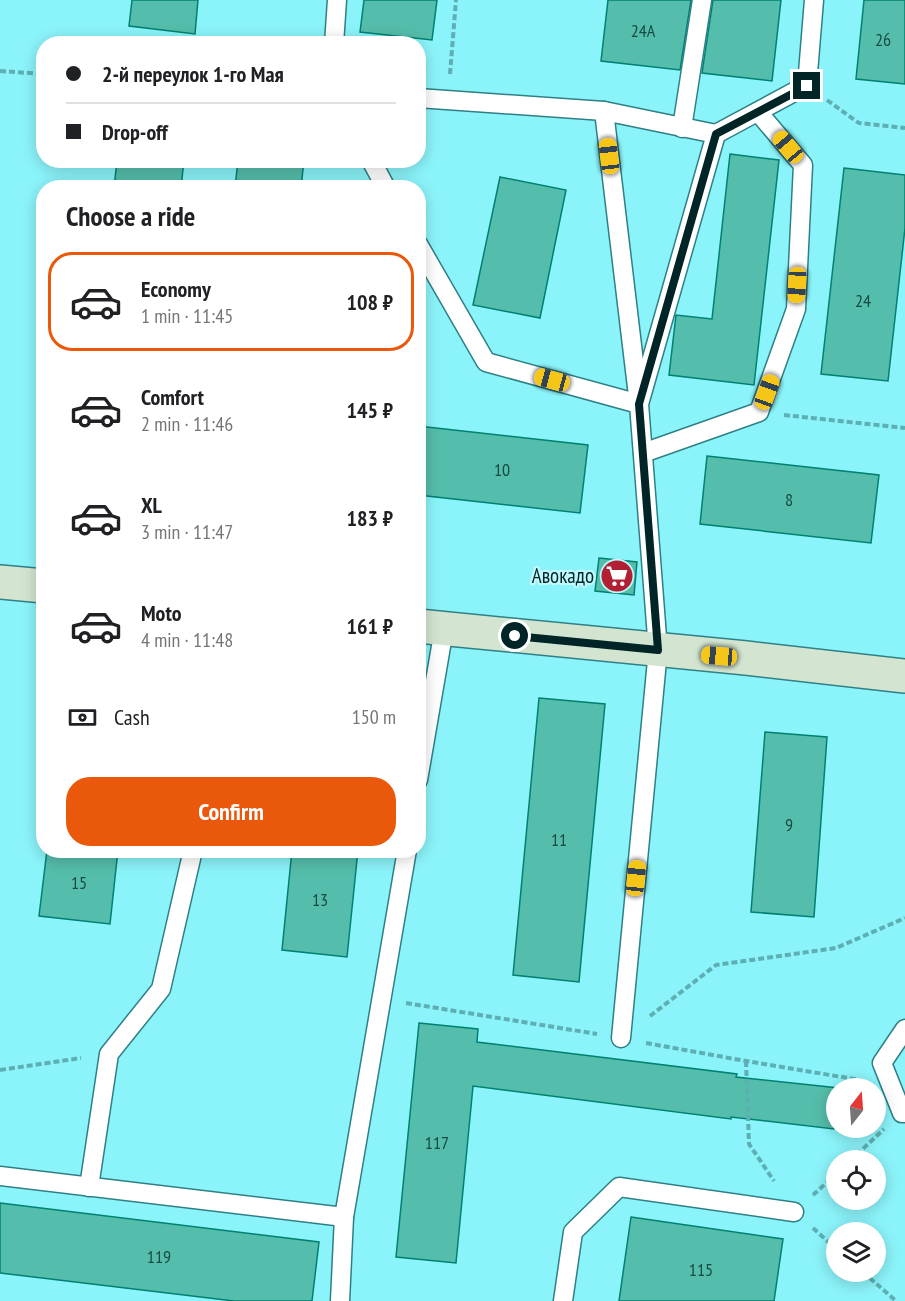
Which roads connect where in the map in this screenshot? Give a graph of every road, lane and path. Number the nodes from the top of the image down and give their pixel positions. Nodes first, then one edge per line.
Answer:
1 (337, 0) edge
2 (456, 0) edge
3 (702, 0) edge
4 (814, 0) edge
5 (335, 36) edge
6 (0, 71) edge
7 (36, 73) edge
8 (807, 86) junction
9 (426, 99) edge
10 (448, 100) junction
11 (604, 111) junction
12 (758, 112) junction
13 (682, 128) junction
14 (905, 128) edge
15 (716, 134) junction
16 (426, 258) edge
17 (639, 404) junction
18 (759, 412) junction
19 (905, 428) edge
20 (643, 453) junction
21 (0, 582) edge
22 (36, 585) edge
23 (431, 627) edge
24 (658, 650) junction
25 (905, 676) edge
26 (426, 686) edge
27 (191, 858) edge
28 (406, 858) edge
29 (905, 918) edge
30 (905, 1029) edge
31 (621, 1038) joint
32 (109, 1054) junction
33 (746, 1061) dead end
34 (0, 1070) edge
35 (903, 1113) edge
36 (862, 1150) edge
37 (0, 1176) edge
38 (826, 1183) edge
39 (89, 1187) junction
40 (794, 1212) junction
41 (344, 1217) junction
42 (826, 1240) edge
43 (874, 1282) edge
44 (340, 1301) edge
45 (563, 1301) edge
46 (896, 1301) edge

1 - 5 lane
2 - 10 path
3 - 13 lane
4 - 8 lane
6 - 7 path
8 - 12 lane
8 - 14 path
9 - 10 lane
10 - 11 lane
11 - 13 lane
11 - 17 lane
12 - 15 lane
12 - 18 lane
13 - 15 lane
15 - 17 lane
16 - 17 lane
17 - 20 lane
18 - 19 path
18 - 20 lane
20 - 24 lane
21 - 22 street
23 - 24 street
23 - 26 lane
24 - 25 street
24 - 31 lane
27 - 32 lane
28 - 41 lane
29 - 31 path
30 - 35 lane
32 - 34 path
32 - 39 lane
33 - 40 path
35 - 36 path
37 - 39 lane
38 - 40 path
39 - 41 lane
40 - 42 path
40 - 45 lane
41 - 44 lane
43 - 46 path

